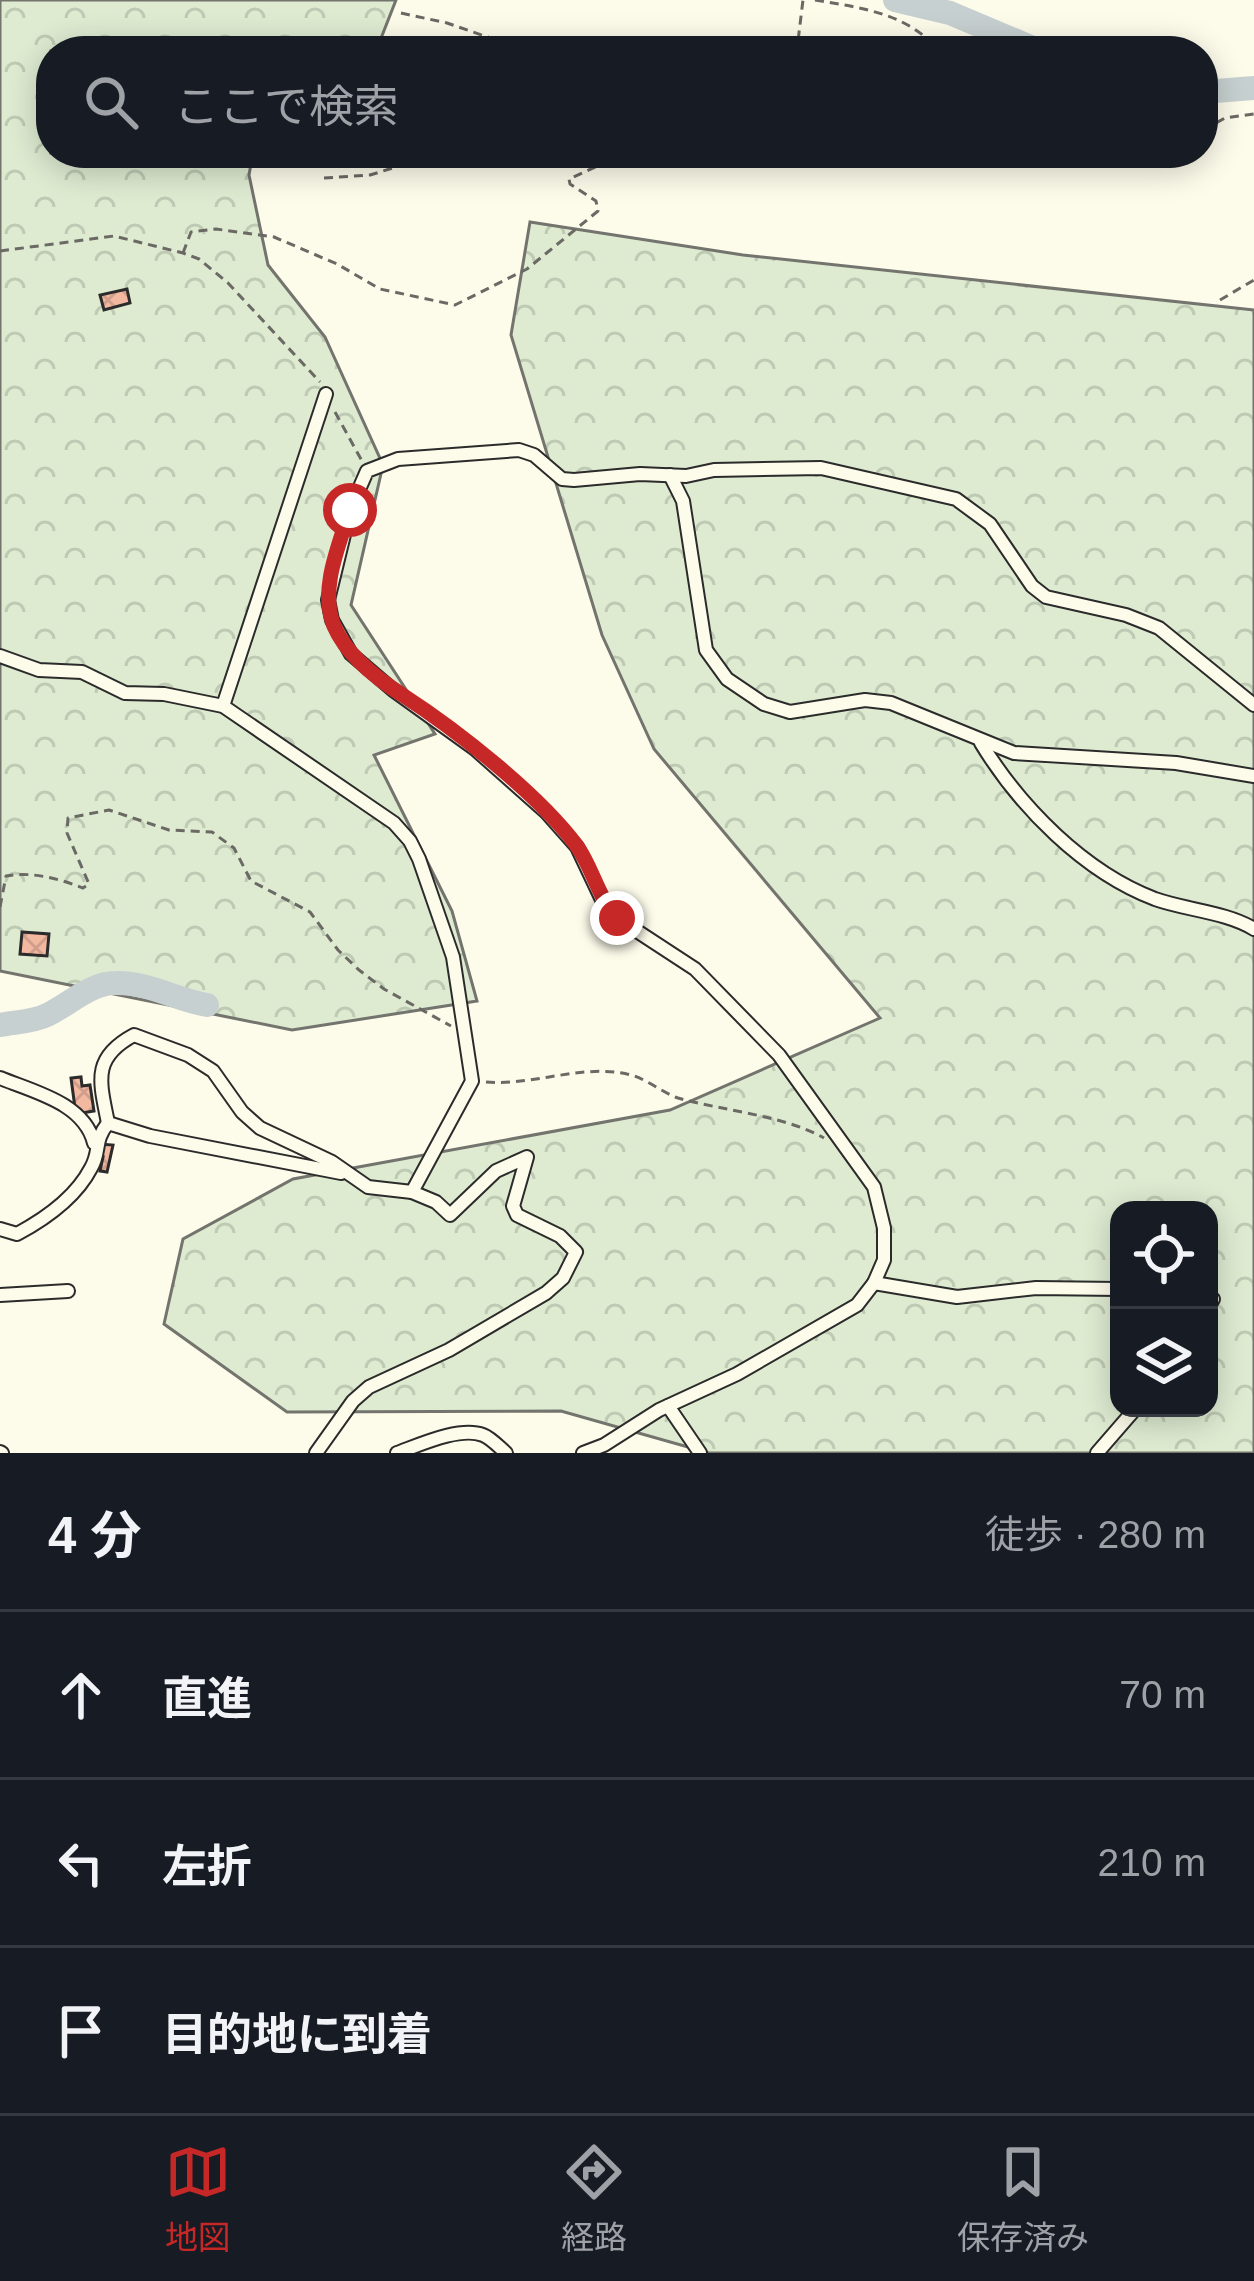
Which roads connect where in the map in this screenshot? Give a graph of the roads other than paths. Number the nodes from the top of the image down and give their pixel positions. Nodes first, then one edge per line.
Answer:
1 (326, 394) road end
2 (670, 475) junction
3 (0, 656) edge
4 (1254, 705) edge
5 (223, 706) junction
6 (981, 742) junction
7 (1254, 776) edge
8 (1254, 929) edge
9 (0, 1078) edge
10 (108, 1124) junction
11 (94, 1143) junction
12 (353, 1177) junction
13 (412, 1192) junction
14 (3, 1234) edge
15 (874, 1282) junction
16 (1110, 1289) edge
17 (68, 1291) dead end
18 (0, 1295) edge
19 (668, 1406) junction
20 (1128, 1417) edge
21 (316, 1453) edge
22 (397, 1453) edge
23 (506, 1453) edge
24 (583, 1453) edge
25 (700, 1453) edge
26 (1097, 1453) edge

1 - 5 street
2 - 4 street
2 - 6 street
2 - 15 street
3 - 5 street
5 - 13 street
6 - 7 street
6 - 8 street
9 - 11 street
10 - 11 street
10 - 12 street
10 - 12 street
11 - 14 street
12 - 13 street
13 - 21 street
15 - 16 street
15 - 19 street
17 - 18 street
19 - 24 street
19 - 25 street
20 - 26 street
22 - 23 street

